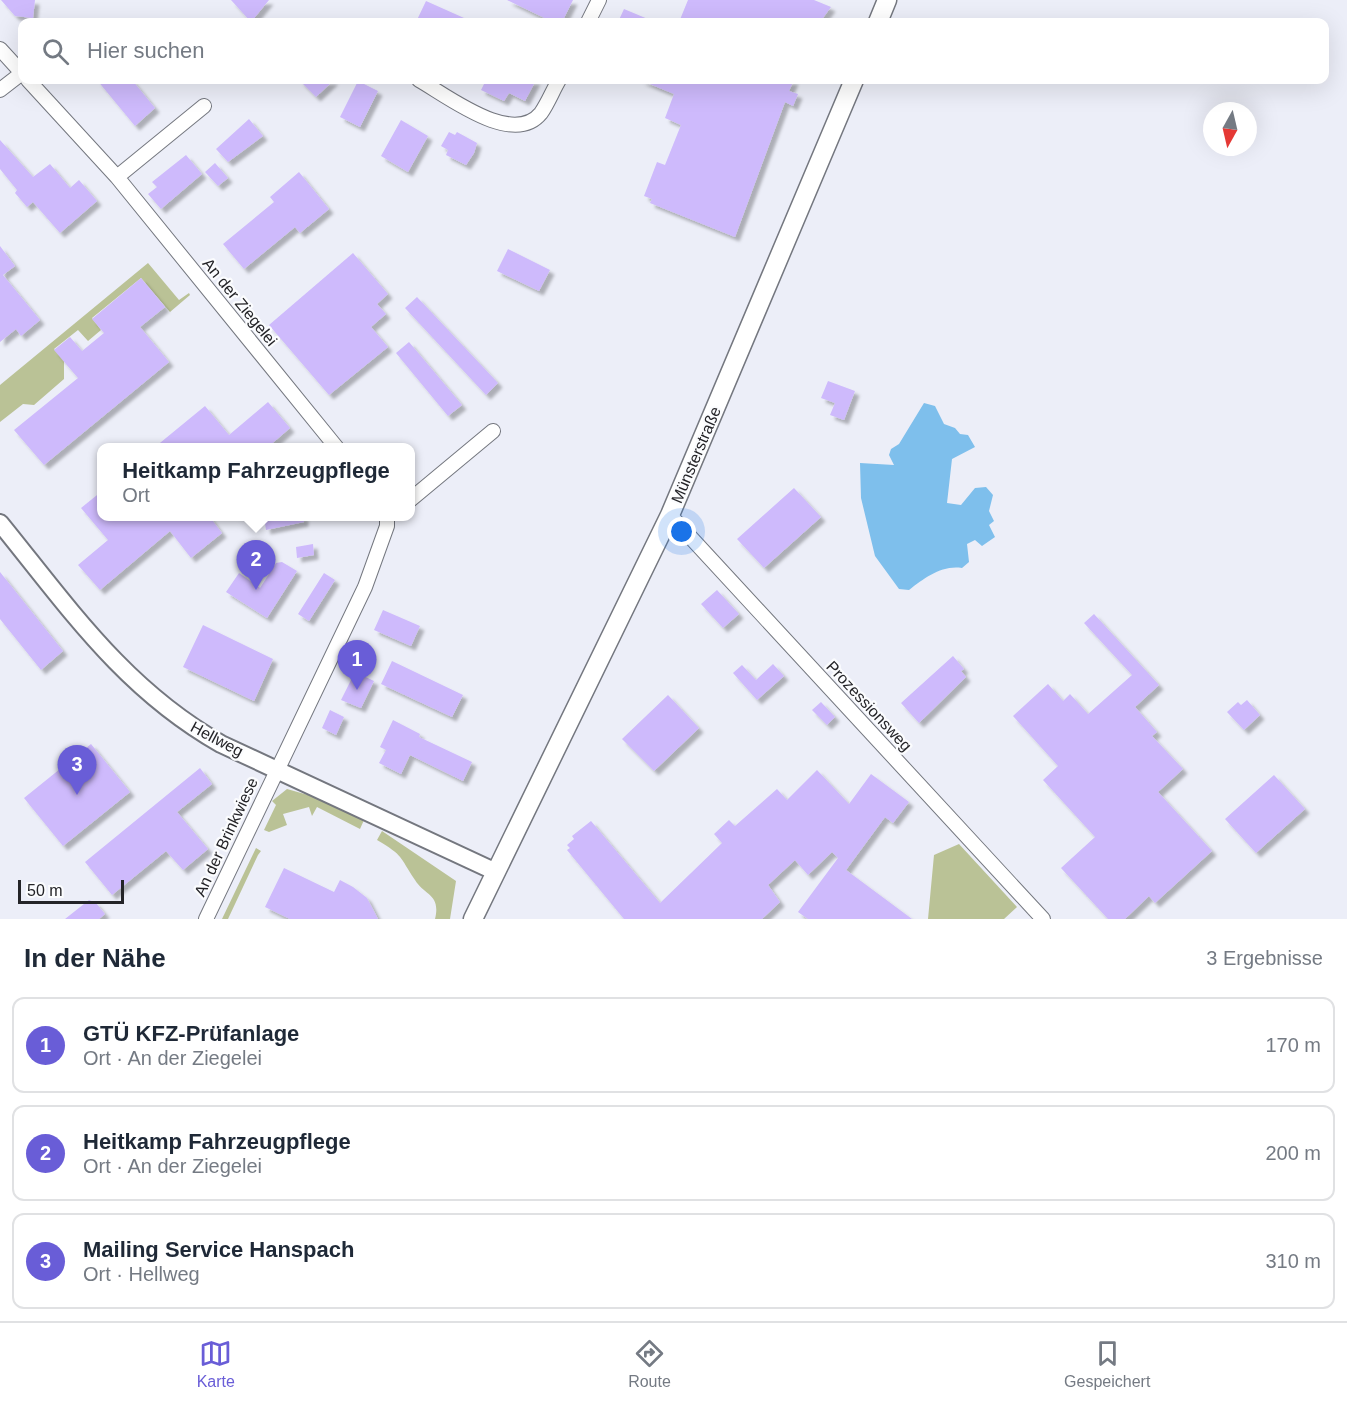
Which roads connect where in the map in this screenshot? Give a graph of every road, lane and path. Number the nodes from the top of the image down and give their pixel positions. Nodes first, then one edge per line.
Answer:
1 (599, 0) edge
2 (887, 0) edge
3 (590, 18) edge
4 (880, 18) edge
5 (0, 49) edge
6 (18, 68) edge
7 (18, 79) edge
8 (32, 84) edge
9 (426, 84) edge
10 (557, 84) edge
11 (852, 84) edge
12 (0, 90) edge
13 (204, 106) dead end
14 (117, 177) junction
15 (493, 431) dead end
16 (334, 443) edge
17 (415, 497) edge
18 (670, 515) junction
19 (387, 521) edge
20 (0, 523) edge
21 (276, 769) junction
22 (496, 872) junction
23 (206, 919) edge
24 (473, 919) edge
25 (1043, 919) edge

1 - 3 street
2 - 4 main road
5 - 6 street, An der Ziegelei
7 - 12 street
8 - 14 street, An der Ziegelei
9 - 10 street
11 - 18 main road, Münsterstraße
13 - 14 street
14 - 16 street, An der Ziegelei
15 - 17 street
18 - 22 main road, Münsterstraße
18 - 25 street, Prozessionsweg
19 - 21 street
20 - 21 street, Hellweg
21 - 22 street, Hellweg
21 - 23 street, An der Brinkwiese
22 - 24 main road, Münsterstraße

